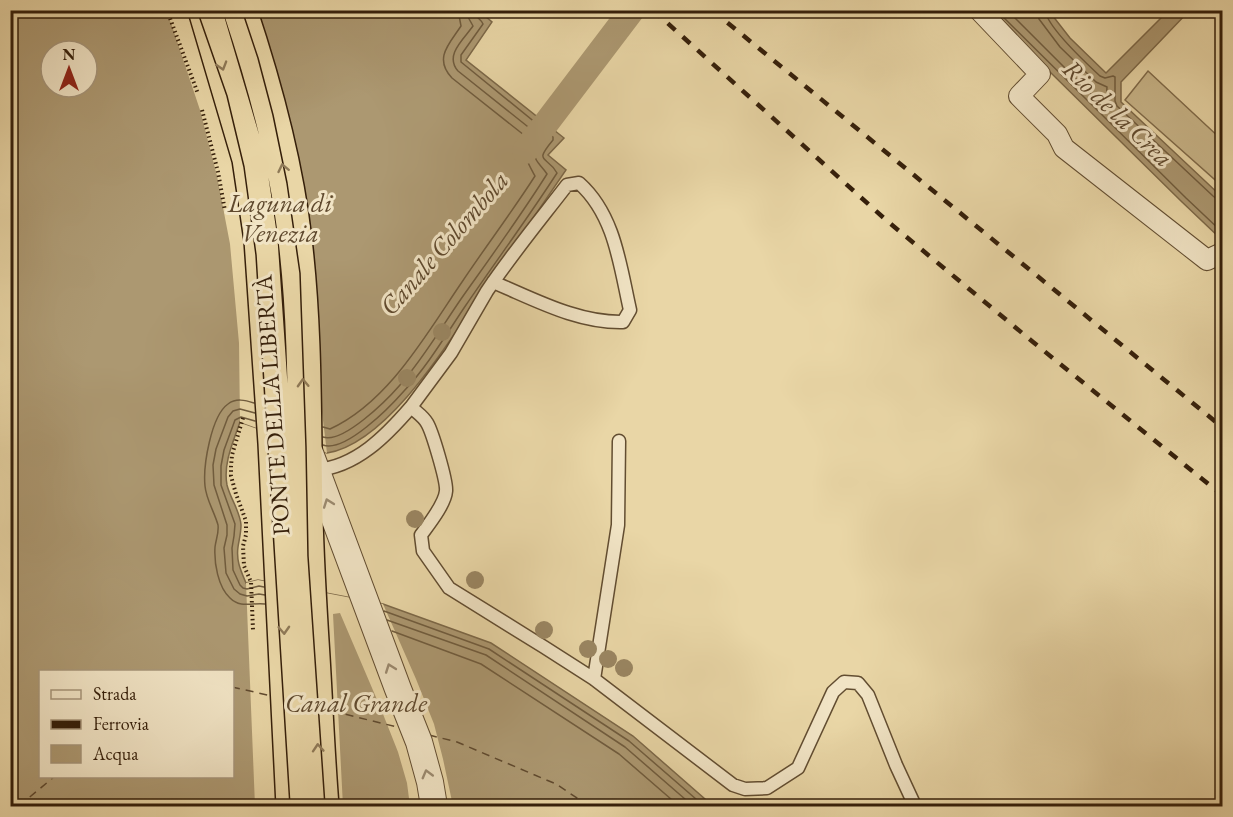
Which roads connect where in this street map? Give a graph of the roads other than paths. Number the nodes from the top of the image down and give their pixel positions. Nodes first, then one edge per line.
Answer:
1 (205, 10) edge
2 (240, 10) edge
3 (979, 10) edge
4 (1222, 253) edge
5 (493, 282) junction
6 (411, 407) junction
7 (620, 441) dead end
8 (299, 451) junction
9 (294, 564) junction
10 (594, 679) junction
11 (293, 807) edge
12 (322, 807) edge
13 (434, 807) edge
14 (915, 807) edge

1 -> 8 highway, PONTE DELLA LIBERTÀ
8 -> 2 highway, PONTE DELLA LIBERTÀ
3 - 4 street
5 - 5 lane
5 - 6 lane
6 - 8 lane
6 - 10 lane
7 - 10 lane
8 - 9 highway, PONTE DELLA LIBERTÀ
13 -> 8 street
9 -> 11 highway, PONTE DELLA LIBERTÀ
12 -> 9 highway, PONTE DELLA LIBERTÀ
10 - 14 lane

